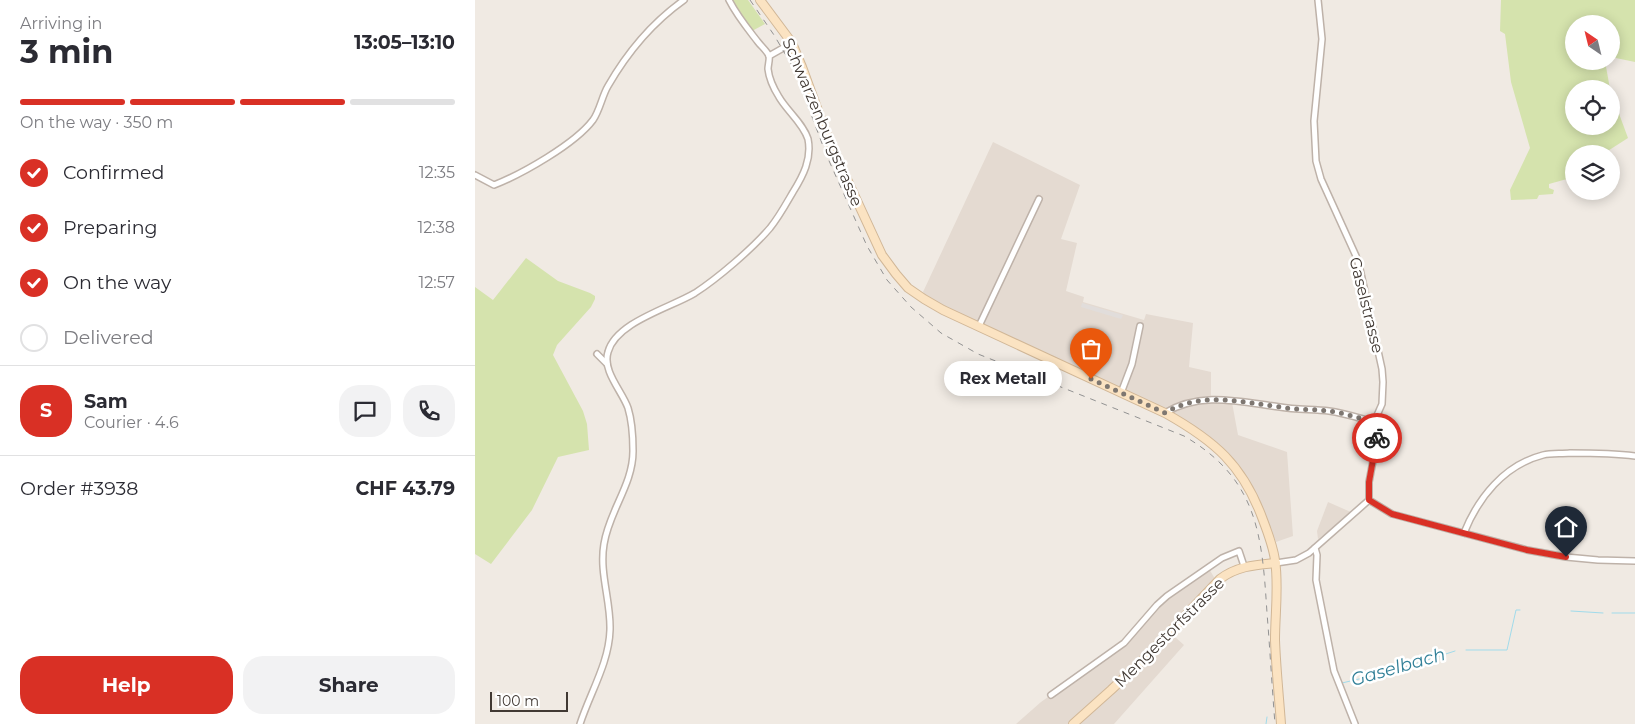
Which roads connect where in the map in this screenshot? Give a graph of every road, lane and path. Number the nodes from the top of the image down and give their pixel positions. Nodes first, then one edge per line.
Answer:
1 (684, 0) edge
2 (729, 0) edge
3 (761, 0) edge
4 (1318, 0) edge
5 (792, 42) junction
6 (769, 56) junction
7 (475, 175) edge
8 (1039, 199) dead end
9 (979, 326) junction
10 (1140, 326) dead end
11 (608, 350) junction
12 (607, 364) junction
13 (1121, 393) junction
14 (1165, 413) junction
15 (1374, 422) junction
16 (1635, 456) edge
17 (1369, 500) junction
18 (1464, 533) junction
19 (1315, 548) junction
20 (1635, 561) edge
21 (1276, 563) junction
22 (1244, 566) junction
23 (1051, 695) dead end
24 (580, 724) edge
25 (1073, 724) edge
26 (1281, 724) edge
27 (1355, 724) edge

1 - 7 street
2 - 6 street
3 - 5 main road, Schwarzenburgstrasse
4 - 15 street, Gaselstrasse
5 - 6 street
5 - 9 main road, Schwarzenburgstrasse
6 - 11 street
8 - 9 street
9 - 13 main road, Schwarzenburgstrasse
10 - 13 street
11 - 12 street
11 - 12 street
12 - 24 street
13 - 14 main road, Schwarzenburgstrasse
14 - 15 street
14 - 21 main road, Schwarzenburgstrasse
15 - 17 street, Gaselstrasse
16 - 18 street
17 - 18 street
17 - 19 street
18 - 20 street
19 - 21 street
19 - 27 street
21 - 22 main road, Mengestorfstrasse
21 - 26 main road, Schwarzenburgstrasse
22 - 23 street
22 - 25 main road, Mengestorfstrasse

